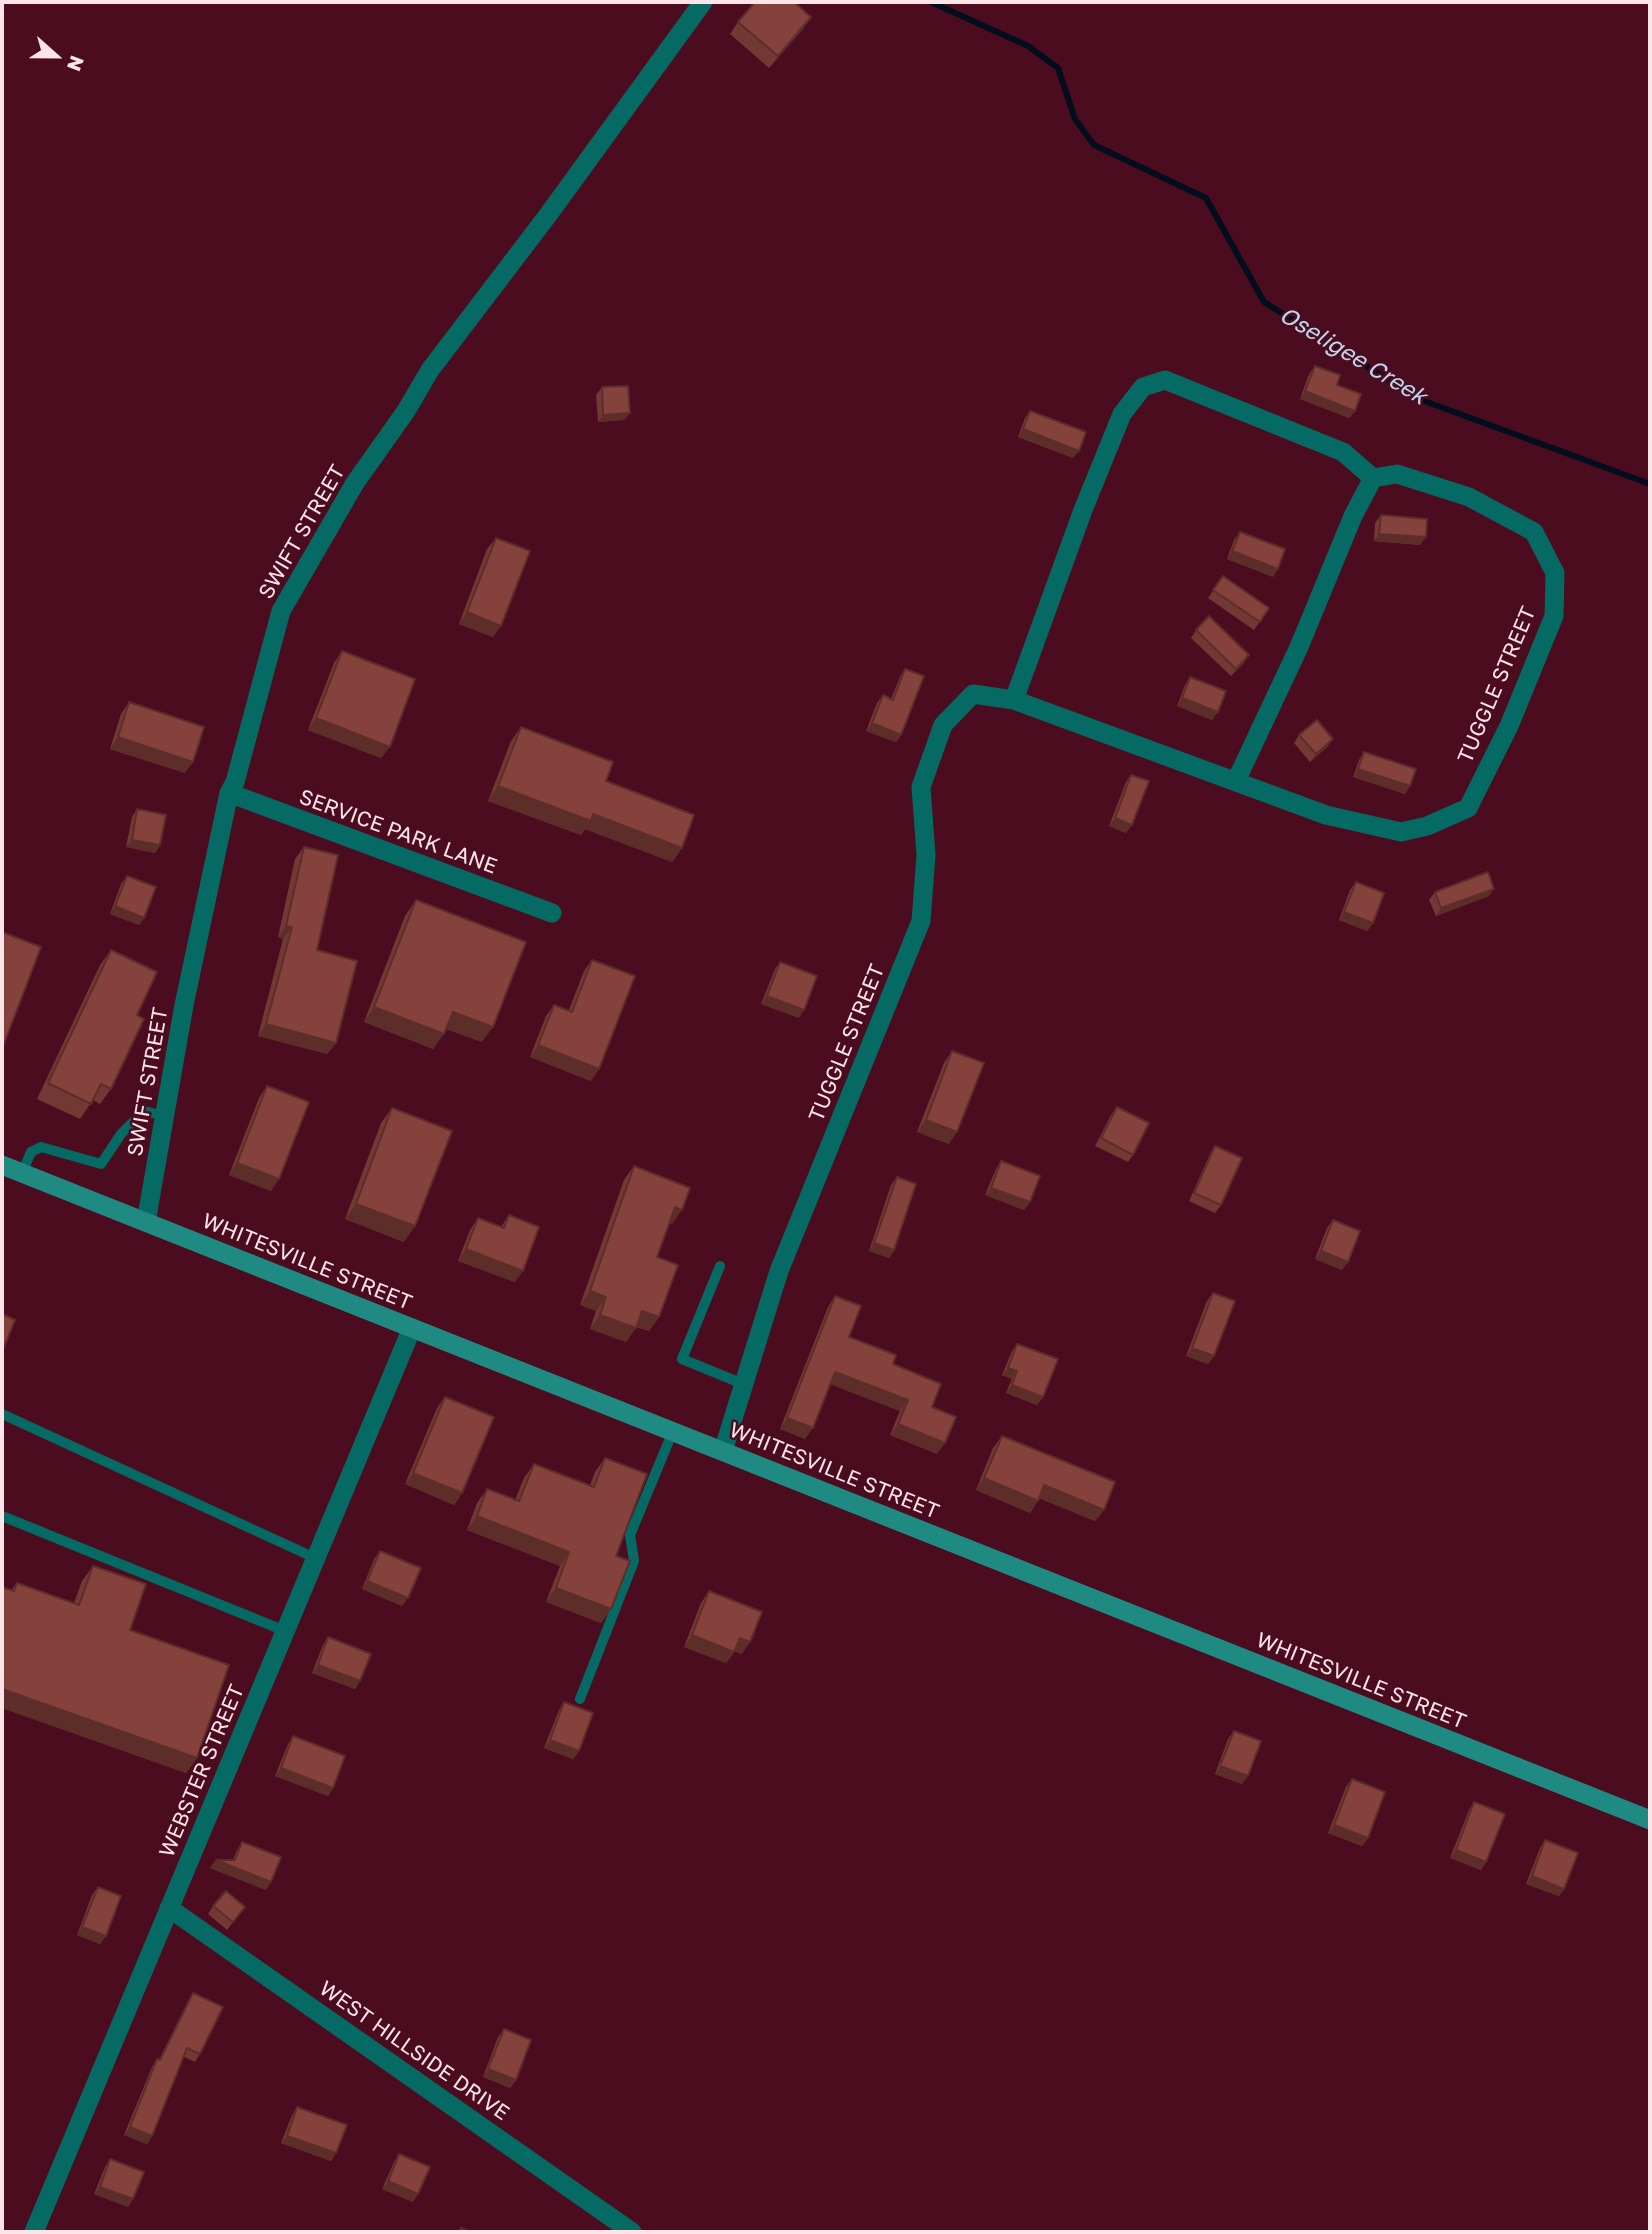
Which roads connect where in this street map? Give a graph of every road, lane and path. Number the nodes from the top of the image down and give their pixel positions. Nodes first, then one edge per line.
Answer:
1 (703, 2) edge
2 (1373, 478) junction
3 (1014, 700) junction
4 (1236, 781) junction
5 (229, 793) junction
6 (551, 913) dead end
7 (165, 1116) junction
8 (2, 1165) edge
9 (22, 1173) junction
10 (146, 1222) junction
11 (720, 1266) dead end
12 (412, 1328) junction
13 (743, 1384) junction
14 (2, 1414) edge
15 (673, 1432) junction
16 (723, 1451) junction
17 (2, 1516) edge
18 (316, 1558) junction
19 (285, 1631) junction
20 (580, 1699) dead end
21 (1650, 1820) edge
22 (169, 1908) junction
23 (34, 2232) edge
24 (632, 2232) edge

1 - 5 street, SWIFT STREET
2 - 3 street
2 - 4 street
2 - 4 street, TUGGLE STREET
3 - 4 street, TUGGLE STREET
3 - 13 street, TUGGLE STREET
5 - 6 street, SERVICE PARK LANE
5 - 7 street, SWIFT STREET
7 - 9 lane
7 - 10 street, SWIFT STREET
8 - 9 main road, WHITESVILLE STREET
9 - 10 main road, WHITESVILLE STREET
10 - 12 main road, WHITESVILLE STREET
11 - 13 lane
12 - 15 main road, WHITESVILLE STREET
12 - 18 street, WEBSTER STREET
13 - 16 street, TUGGLE STREET
14 - 18 lane
15 - 16 main road, WHITESVILLE STREET
15 - 20 lane
16 - 21 main road, WHITESVILLE STREET
17 - 19 lane
18 - 19 street, WEBSTER STREET
19 - 22 street, WEBSTER STREET
22 - 23 street, WEBSTER STREET
22 - 24 street, WEST HILLSIDE DRIVE

